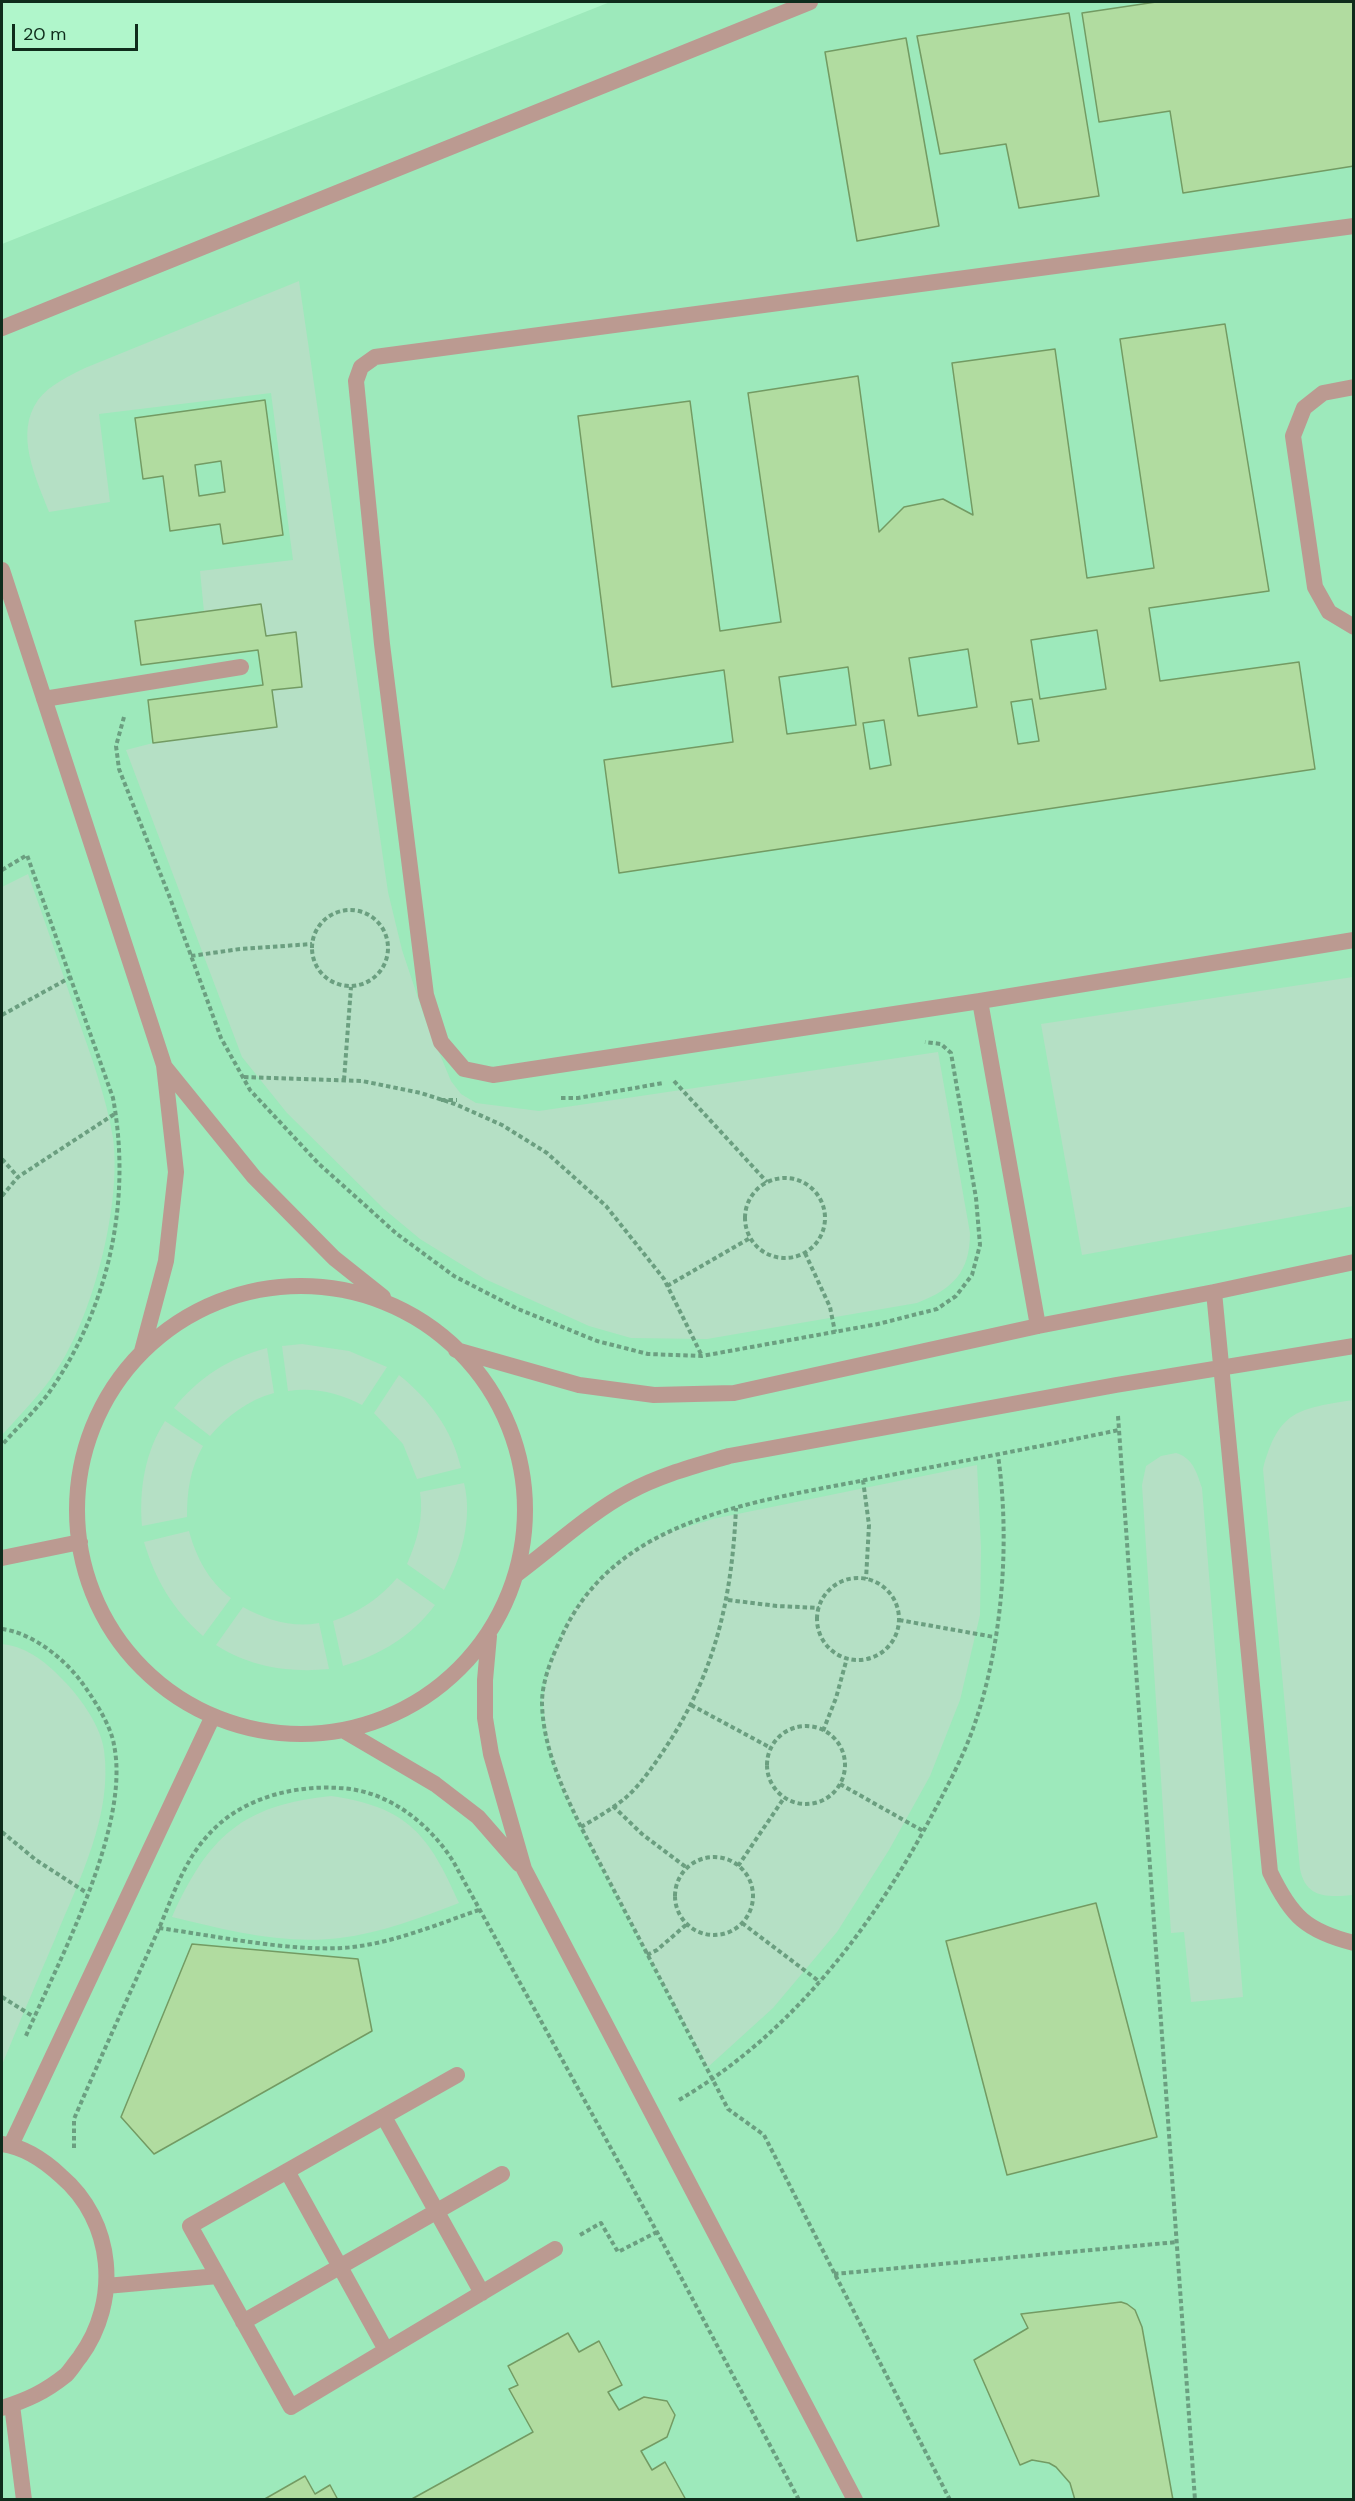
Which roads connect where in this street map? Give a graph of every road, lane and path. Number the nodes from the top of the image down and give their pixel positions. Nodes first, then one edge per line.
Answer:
1 (810, 2) edge
2 (1353, 226) edge
3 (2, 328) edge
4 (1353, 387) edge
5 (2, 570) edge
6 (1353, 627) edge
7 (241, 667) dead end
8 (140, 683) junction
9 (44, 699) junction
10 (2, 870) edge
11 (1353, 940) edge
12 (312, 944) junction
13 (191, 956) junction
14 (71, 977) junction
15 (351, 987) junction
16 (980, 1001) junction
17 (2, 1015) edge
18 (923, 1042) dead end
19 (164, 1065) junction
20 (243, 1077) junction
21 (686, 1079) dead end
22 (344, 1080) junction
23 (674, 1081) junction
24 (555, 1098) dead end
25 (441, 1100) junction
26 (464, 1100) dead end
27 (116, 1113) junction
28 (2, 1159) edge
29 (18, 1178) junction
30 (767, 1182) junction
31 (2, 1196) edge
32 (750, 1238) junction
33 (805, 1253) junction
34 (1353, 1262) edge
35 (668, 1286) junction
36 (1214, 1292) junction
37 (399, 1310) junction
38 (1038, 1326) junction
39 (835, 1332) junction
40 (1353, 1346) edge
41 (455, 1350) junction
42 (141, 1355) junction
43 (702, 1356) junction
44 (1223, 1367) junction
45 (1116, 1385) junction
46 (1119, 1430) junction
47 (2, 1445) edge
48 (998, 1455) junction
49 (863, 1480) junction
50 (736, 1508) junction
51 (80, 1542) junction
52 (2, 1558) edge
53 (517, 1574) junction
54 (866, 1579) junction
55 (728, 1600) junction
56 (819, 1608) junction
57 (899, 1620) junction
58 (2, 1629) edge
59 (489, 1636) junction
60 (994, 1637) junction
61 (847, 1658) junction
62 (691, 1705) junction
63 (213, 1716) junction
64 (343, 1730) junction
65 (823, 1731) junction
66 (771, 1748) junction
67 (840, 1784) junction
68 (784, 1798) junction
69 (613, 1806) junction
70 (580, 1827) junction
71 (923, 1831) junction
72 (2, 1832) edge
73 (738, 1866) junction
74 (687, 1868) junction
75 (524, 1869) junction
76 (87, 1893) junction
77 (479, 1910) dead end
78 (742, 1923) junction
79 (687, 1924) junction
80 (159, 1928) dead end
81 (1353, 1943) edge
82 (647, 1955) junction
83 (820, 1982) junction
84 (2, 1997) edge
85 (34, 2018) junction
86 (20, 2048) dead end
87 (457, 2075) dead end
88 (713, 2080) junction
89 (653, 2115) junction
90 (384, 2117) junction
91 (6, 2145) edge
92 (287, 2171) junction
93 (502, 2174) dead end
94 (436, 2211) junction
95 (657, 2232) dead end
96 (1177, 2242) junction
97 (555, 2249) joint
98 (340, 2266) junction
99 (834, 2274) junction
100 (218, 2276) junction
101 (106, 2286) junction
102 (482, 2293) junction
103 (243, 2322) junction
104 (386, 2350) junction
105 (7, 2407) edge
106 (24, 2499) edge
107 (855, 2499) edge
108 (950, 2499) edge
109 (1195, 2499) edge

1 - 3 lane
2 - 16 lane
4 - 6 lane
5 - 9 lane
7 - 8 lane
8 - 9 lane
8 - 13 path
9 - 19 lane
10 - 14 path
11 - 16 lane
12 - 13 path
12 - 15 path
12 - 15 path
13 - 20 path
14 - 17 path
14 - 27 path
15 - 22 path
16 - 38 lane
18 - 39 path
19 - 37 lane
19 - 42 lane
20 - 22 path
20 - 43 path
21 - 23 path
22 - 25 path
23 - 24 path
23 - 30 path
25 - 26 path
25 - 35 path
27 - 29 path
27 - 47 path
28 - 29 path
29 - 31 path
30 - 32 path
30 - 33 path
32 - 33 path
32 - 35 path
33 - 39 path
34 - 36 lane
35 - 43 path
36 - 38 lane
36 - 44 lane
37 - 41 lane
37 - 42 lane
38 - 41 lane
39 - 43 path
40 - 44 lane
41 - 53 lane
42 - 51 lane
44 - 45 lane
44 - 81 lane
45 - 46 path
45 - 53 lane
46 - 48 path
46 - 96 path
48 - 49 path
48 - 60 path
49 - 50 path
49 - 54 path
50 - 55 path
50 - 70 path
51 - 52 lane
51 - 63 lane
53 - 59 lane
54 - 56 path
54 - 57 path
55 - 56 path
55 - 62 path
56 - 61 path
57 - 60 path
57 - 61 path
58 - 76 path
59 - 64 lane
59 - 75 lane
60 - 71 path
61 - 65 path
62 - 66 path
62 - 69 path
63 - 64 lane
63 - 91 lane
64 - 75 lane
65 - 66 path
65 - 67 path
66 - 68 path
67 - 68 path
67 - 71 path
68 - 73 path
69 - 70 path
69 - 74 path
70 - 82 path
71 - 83 path
72 - 76 path
73 - 74 path
73 - 78 path
74 - 79 path
75 - 89 lane
76 - 85 path
77 - 80 path
78 - 79 path
78 - 83 path
79 - 82 path
82 - 88 path
83 - 88 path
84 - 85 path
85 - 86 path
87 - 90 lane
88 - 89 path
88 - 99 path
89 - 107 lane
90 - 92 lane
90 - 94 lane
91 - 101 lane
92 - 98 lane
92 - 100 lane
93 - 94 lane
94 - 98 lane
94 - 102 lane
95 - 97 path
96 - 99 path
96 - 109 path
97 - 102 lane
98 - 103 lane
98 - 104 lane
99 - 108 path
100 - 101 lane
100 - 103 lane
101 - 105 lane
102 - 104 lane
103 - 104 lane
105 - 106 lane

